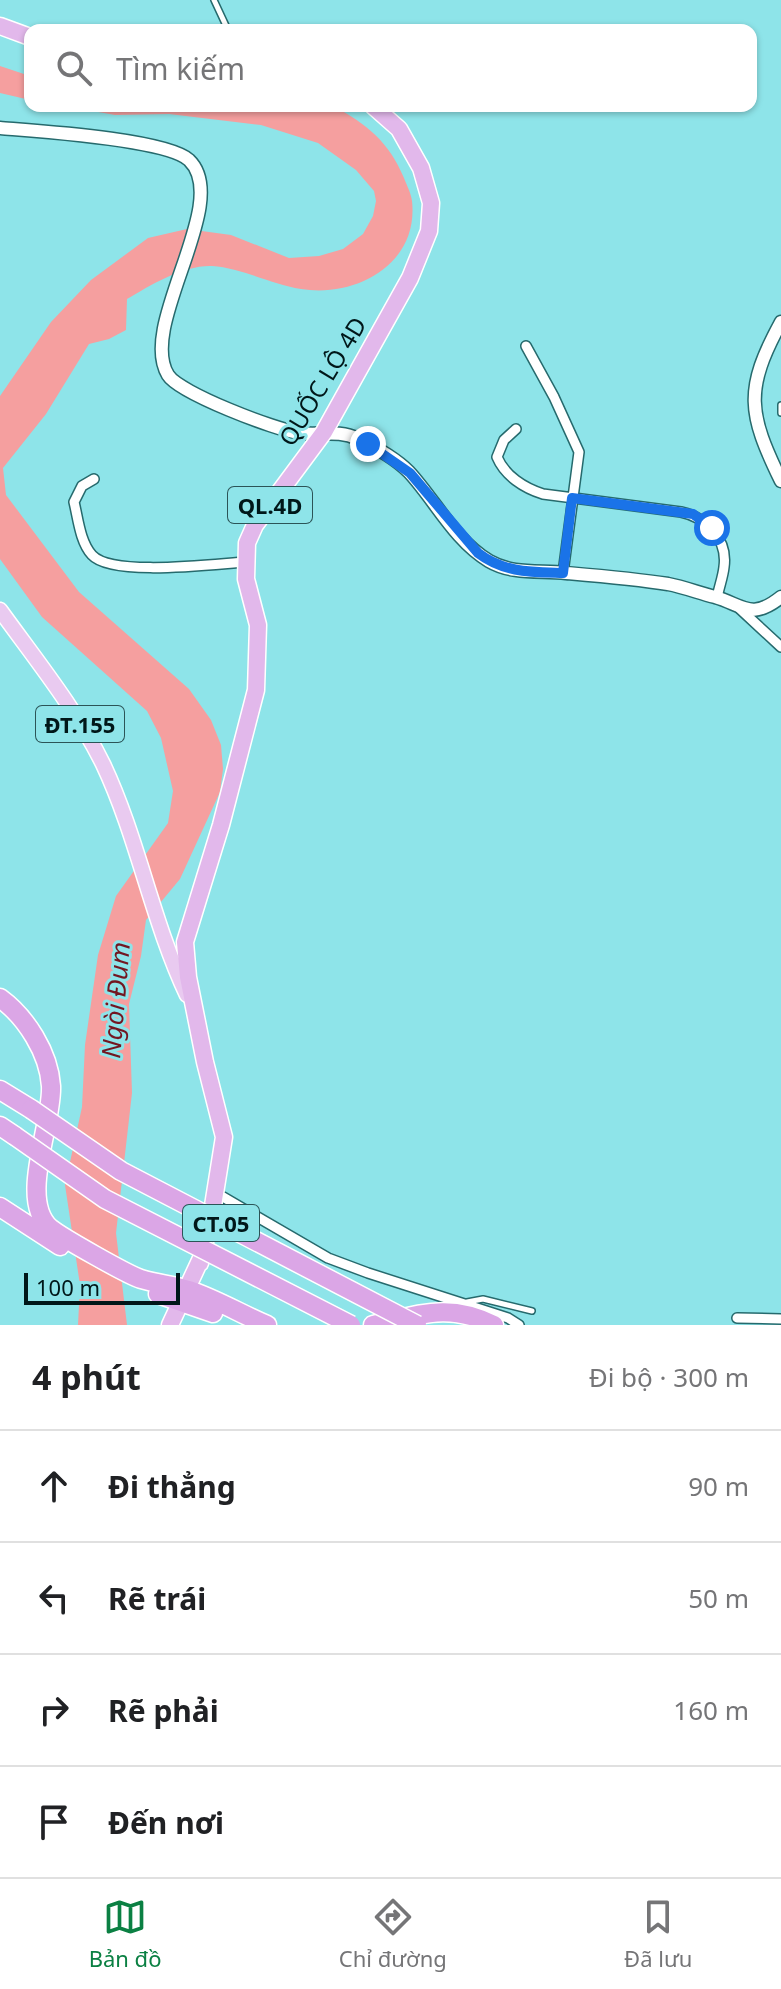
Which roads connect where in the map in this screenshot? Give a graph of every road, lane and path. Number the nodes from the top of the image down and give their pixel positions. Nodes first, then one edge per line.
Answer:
1 (214, 0) edge
2 (225, 24) edge
3 (0, 26) edge
4 (24, 35) edge
5 (380, 112) edge
6 (0, 128) edge
7 (780, 324) edge
8 (526, 346) dead end
9 (781, 405) edge
10 (781, 413) edge
11 (516, 429) dead end
12 (324, 432) junction
13 (94, 479) dead end
14 (781, 481) edge
15 (572, 498) junction
16 (245, 562) junction
17 (563, 573) junction
18 (781, 597) edge
19 (717, 598) junction
20 (740, 609) junction
21 (0, 610) edge
22 (781, 633) edge
23 (777, 644) edge
24 (186, 949) junction
25 (169, 954) junction
26 (0, 998) edge
27 (198, 1017) junction
28 (0, 1090) edge
29 (8, 1131) edge
30 (219, 1197) junction
31 (0, 1207) edge
32 (47, 1232) junction
33 (186, 1296) junction
34 (458, 1303) junction
35 (532, 1311) dead end
36 (737, 1318) dead end
37 (781, 1319) edge
38 (170, 1325) edge
39 (242, 1325) edge
40 (267, 1325) edge
41 (351, 1325) edge
42 (373, 1325) edge
43 (417, 1325) edge
44 (494, 1325) edge
45 (519, 1325) edge

1 - 2 lane
3 - 4 highway
5 - 12 highway, QUỐC LỘ 4D / QL.4D
6 - 12 street
7 - 14 street
8 - 15 street
9 - 10 lane
11 - 15 street
12 - 16 highway, QUỐC LỘ 4D / QL.4D
12 - 17 street
13 - 16 street
15 - 17 street
15 - 19 street
16 - 24 highway, QUỐC LỘ 4D / QL.4D
17 - 19 street
18 - 20 street
19 - 20 street
20 - 23 street
21 - 25 main road, ĐT.155
22 - 23 lane
24 - 25 main road
24 - 27 highway, QUỐC LỘ 4D / QL.4D
25 - 27 main road, ĐT.155
26 - 32 highway
27 - 30 highway, QUỐC LỘ 4D / QL.4D
28 - 43 highway, CT.05, bridge
29 - 41 highway, CT.05, bridge
30 - 33 highway, QUỐC LỘ 4D / QL.4D
30 - 34 street
31 - 32 highway
32 - 33 highway
33 - 38 highway, QUỐC LỘ 4D / QL.4D
33 - 39 highway
33 - 40 highway
34 - 35 lane
34 - 45 street
36 - 37 street
42 - 44 highway

